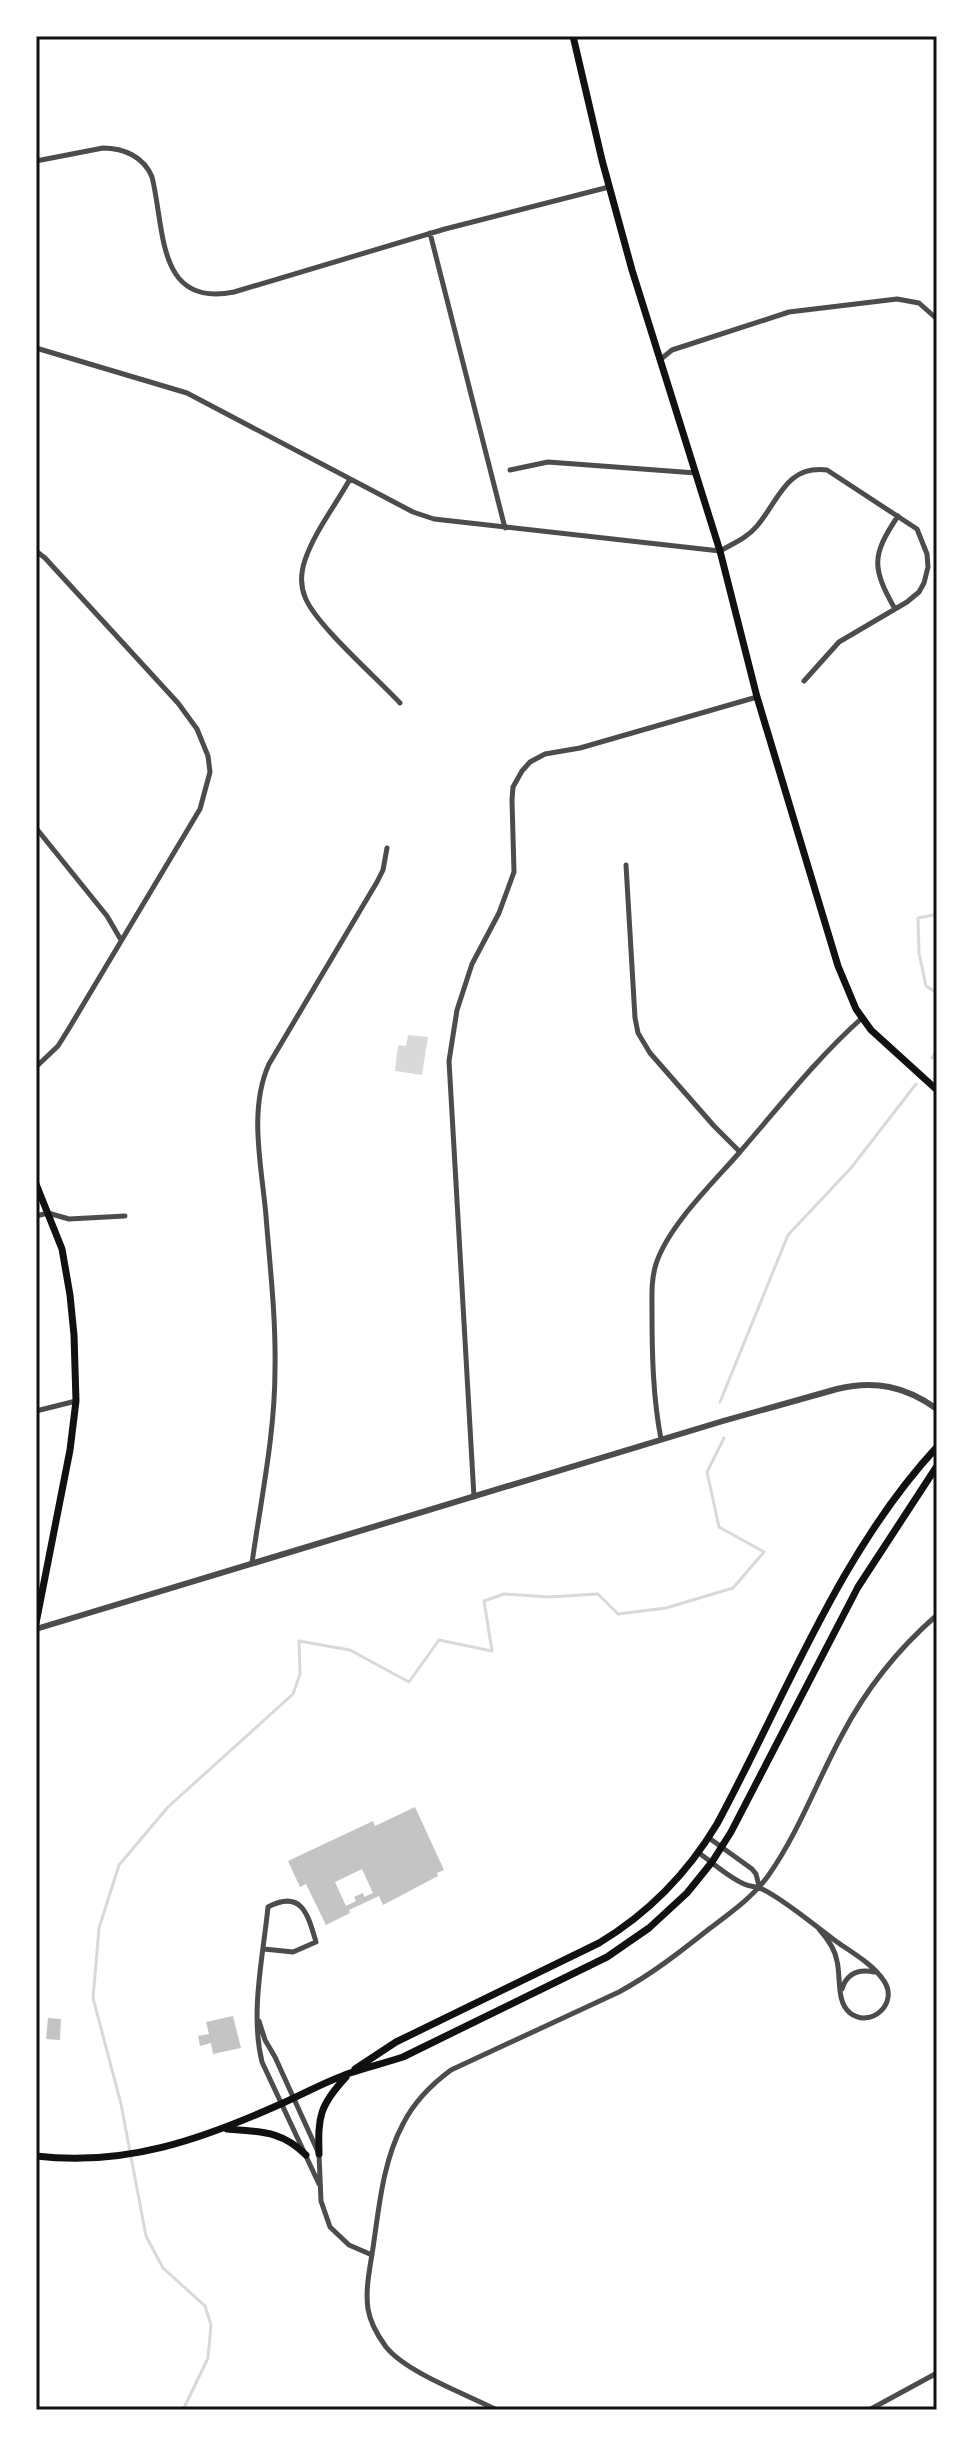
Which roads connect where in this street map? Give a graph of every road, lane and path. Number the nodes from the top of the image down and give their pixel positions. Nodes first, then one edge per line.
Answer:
1 (573, 36) edge
2 (36, 161) edge
3 (610, 187) junction
4 (430, 233) junction
5 (937, 319) edge
6 (36, 348) edge
7 (661, 359) junction
8 (510, 470) dead end
9 (697, 473) junction
10 (350, 479) junction
11 (898, 516) junction
12 (505, 528) junction
13 (36, 551) edge
14 (720, 551) junction
15 (895, 610) junction
16 (804, 681) dead end
17 (757, 697) junction
18 (400, 703) dead end
19 (36, 828) edge
20 (387, 848) dead end
21 (626, 865) dead end
22 (121, 940) junction
23 (862, 1018) junction
24 (36, 1067) edge
25 (937, 1090) edge
26 (740, 1152) junction
27 (36, 1184) edge
28 (48, 1213) junction
29 (36, 1216) edge
30 (125, 1216) dead end
31 (76, 1401) junction
32 (937, 1409) edge
33 (36, 1411) edge
34 (661, 1439) junction
35 (937, 1447) edge
36 (937, 1466) edge
37 (474, 1497) junction
38 (252, 1563) junction
39 (937, 1615) edge
40 (36, 1626) edge
41 (709, 1838) junction
42 (722, 1847) junction
43 (699, 1853) junction
44 (712, 1862) junction
45 (759, 1887) junction
46 (819, 1929) junction
47 (264, 1949) junction
48 (882, 1978) junction
49 (841, 1994) junction
50 (256, 2012) junction
51 (350, 2073) junction
52 (294, 2099) junction
53 (282, 2104) junction
54 (225, 2129) junction
55 (319, 2154) junction
56 (306, 2155) junction
57 (36, 2156) edge
58 (319, 2184) junction
59 (372, 2255) junction
60 (937, 2373) edge
61 (497, 2410) edge
62 (869, 2410) edge

1 - 3 main road
2 - 4 street
3 - 4 street
3 - 7 main road
4 - 12 street
5 - 7 street
6 - 10 street
7 - 9 main road
8 - 9 street
9 - 14 main road
10 - 12 street
10 - 18 street
11 - 14 street
11 - 15 street
11 - 15 street
12 - 14 street
13 - 22 street
14 - 17 main road
15 - 16 street
17 - 23 main road
17 - 37 street
19 - 22 street
20 - 38 street
21 - 26 street
22 - 24 street
23 - 25 main road
23 - 26 street
26 - 34 street
27 - 28 main road
28 - 29 street
28 - 30 street
28 - 31 main road
31 - 33 street
31 - 40 main road
32 - 34 street
34 - 37 street
35 - 41 main road
36 - 42 main road
37 - 38 street
38 - 40 street
39 - 45 street
41 - 42 street
41 - 43 main road
42 - 44 main road
42 - 45 street
43 - 44 street
43 - 51 main road
44 - 45 street
44 - 51 main road
45 - 46 street
45 - 59 street
46 - 48 street
46 - 49 street
47 - 47 street
47 - 50 street
48 - 49 street
48 - 49 street
50 - 52 street
50 - 53 street
51 - 52 main road
51 - 55 main road
52 - 53 main road
52 - 55 street
53 - 54 main road
53 - 56 street
54 - 56 main road
54 - 57 main road
55 - 58 street
56 - 58 street
58 - 59 street
59 - 61 street
60 - 62 street

